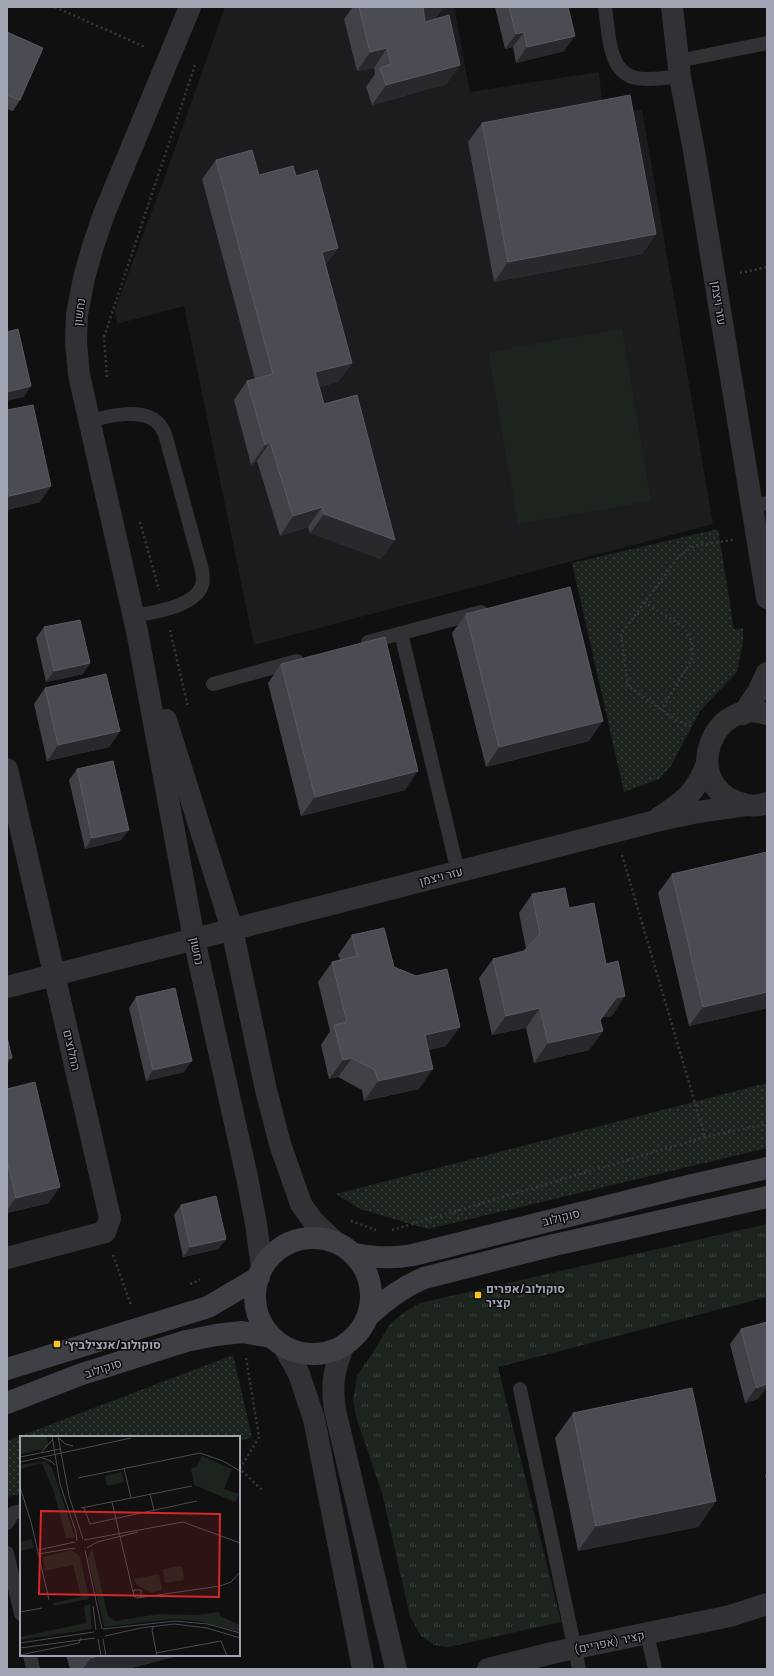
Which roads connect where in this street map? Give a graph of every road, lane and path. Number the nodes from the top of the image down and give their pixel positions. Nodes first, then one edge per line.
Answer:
1 (55, 7) edge
2 (190, 7) edge
3 (604, 7) edge
4 (672, 7) edge
5 (767, 43) edge
6 (169, 58) junction
7 (679, 69) junction
8 (89, 421) junction
9 (759, 505) edge
10 (757, 536) junction
11 (767, 598) edge
12 (644, 602) junction
13 (493, 609) edge
14 (136, 624) junction
15 (401, 633) junction
16 (356, 646) edge
17 (311, 658) edge
18 (767, 672) edge
19 (213, 684) dead end
20 (662, 709) junction
21 (743, 714) junction
22 (767, 714) edge
23 (714, 735) junction
24 (707, 764) junction
25 (7, 769) edge
26 (767, 803) edge
27 (746, 805) junction
28 (650, 823) junction
29 (615, 832) junction
30 (458, 872) junction
31 (232, 929) junction
32 (194, 939) junction
33 (54, 974) junction
34 (7, 987) edge
35 (767, 1124) edge
36 (705, 1137) junction
37 (767, 1168) edge
38 (767, 1197) edge
39 (346, 1220) dead end
40 (376, 1230) dead end
41 (392, 1231) dead end
42 (105, 1232) junction
43 (334, 1241) junction
44 (354, 1254) junction
45 (7, 1258) edge
46 (260, 1272) junction
47 (203, 1279) dead end
48 (188, 1285) dead end
49 (138, 1303) dead end
50 (131, 1306) junction
51 (124, 1308) dead end
52 (368, 1316) junction
53 (138, 1329) junction
54 (242, 1332) junction
55 (278, 1342) junction
56 (343, 1346) junction
57 (7, 1369) edge
58 (520, 1389) dead end
59 (7, 1403) edge
60 (262, 1490) dead end
61 (20, 1511) edge
62 (7, 1523) edge
63 (7, 1553) edge
64 (767, 1604) edge
65 (20, 1610) edge
66 (730, 1616) junction
67 (767, 1620) edge
68 (647, 1634) junction
69 (30, 1656) edge
70 (577, 1659) edge
71 (499, 1668) edge
72 (34, 1669) edge
73 (363, 1669) edge
74 (396, 1669) edge
75 (655, 1669) edge

1 - 6 path
2 - 6 street, נחשון
3 - 7 lane
4 - 7 street, עזר ויצמן
5 - 7 lane
6 - 8 street, נחשון
7 - 9 street, עזר ויצמן
8 - 14 street, נחשון
8 - 14 lane
9 - 10 street, עזר ויצמן
10 - 11 street, עזר ויצמן
10 - 12 path
12 - 20 path
12 - 20 path
13 - 15 lane
14 - 31 street, נחשון
14 - 32 street, נחשון
15 - 16 lane
15 - 30 lane
17 - 19 lane
18 - 21 street
20 - 23 path
21 - 22 street
21 - 23 street
23 - 24 street
24 - 27 street
24 - 28 street, עזר ויצמן
25 - 33 street, החלוצים
26 - 27 street, עזר ויצמן
27 - 28 street, עזר ויצמן
28 - 29 street, עזר ויצמן
29 - 30 street, עזר ויצמן
29 - 36 path
30 - 31 street, עזר ויצמן
31 - 32 street, עזר ויצמן
31 - 43 street, נחשון
32 - 33 street, עזר ויצמן
32 - 46 street, נחשון
33 - 34 street, עזר ויצמן
33 - 42 street, החלוצים
35 - 36 path
36 - 41 path
37 - 44 main road, סוקולוב
38 - 52 main road
39 - 40 path
42 - 45 street
42 - 50 path
43 - 44 main road
43 - 46 main road
44 - 52 main road
46 - 53 main road
46 - 55 main road
47 - 48 path
49 - 50 path
50 - 51 path
50 - 53 path
52 - 56 main road
53 - 57 main road
54 - 55 main road, סוקולוב
54 - 59 main road, סוקולוב
54 - 60 path
55 - 56 main road
55 - 73 street
56 - 74 street
58 - 70 lane
61 - 62 lane
63 - 65 lane
64 - 66 street, קציר (אפריים)
66 - 67 street, קציר (אפריים)
66 - 68 street, קציר (אפריים)
68 - 70 street, קציר (אפריים)
68 - 75 lane
69 - 72 lane
70 - 71 street, קציר (אפריים)

